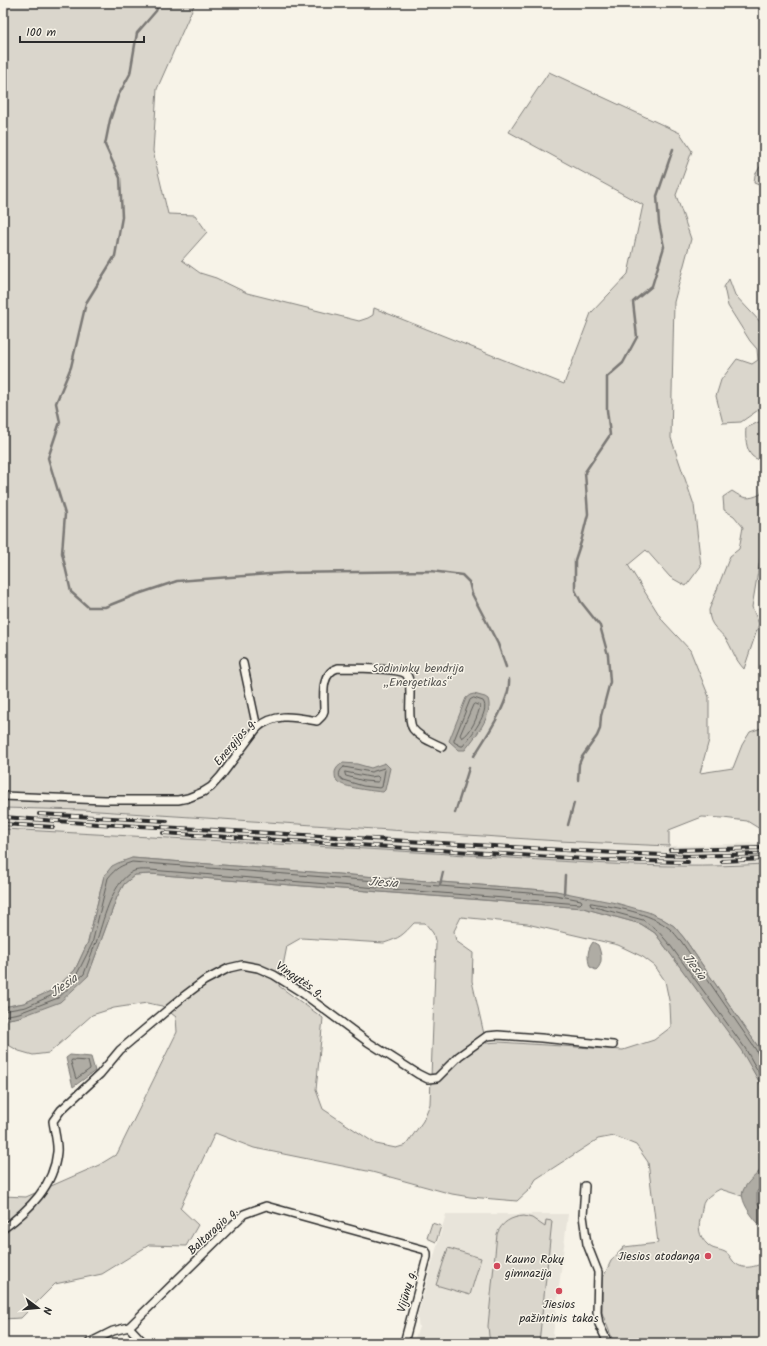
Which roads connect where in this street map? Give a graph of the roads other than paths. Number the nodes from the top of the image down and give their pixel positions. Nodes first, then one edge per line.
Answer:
1 (244, 663) dead end
2 (257, 728) junction
3 (442, 747) dead end
4 (3, 796) edge
5 (613, 1045) dead end
6 (585, 1186) dead end
7 (3, 1229) edge
8 (421, 1248) joint
9 (130, 1327) junction
10 (89, 1343) edge
11 (144, 1343) edge
12 (404, 1343) edge
13 (608, 1343) edge

1 - 2 street
2 - 3 street, Energijos g.
2 - 4 street, Energijos g.
5 - 7 street, Vingytės g.
6 - 13 street
8 - 9 street, Baltaragio g.
8 - 12 street, Vijūnų g.
9 - 10 street, Baltaragio g.
9 - 11 street

